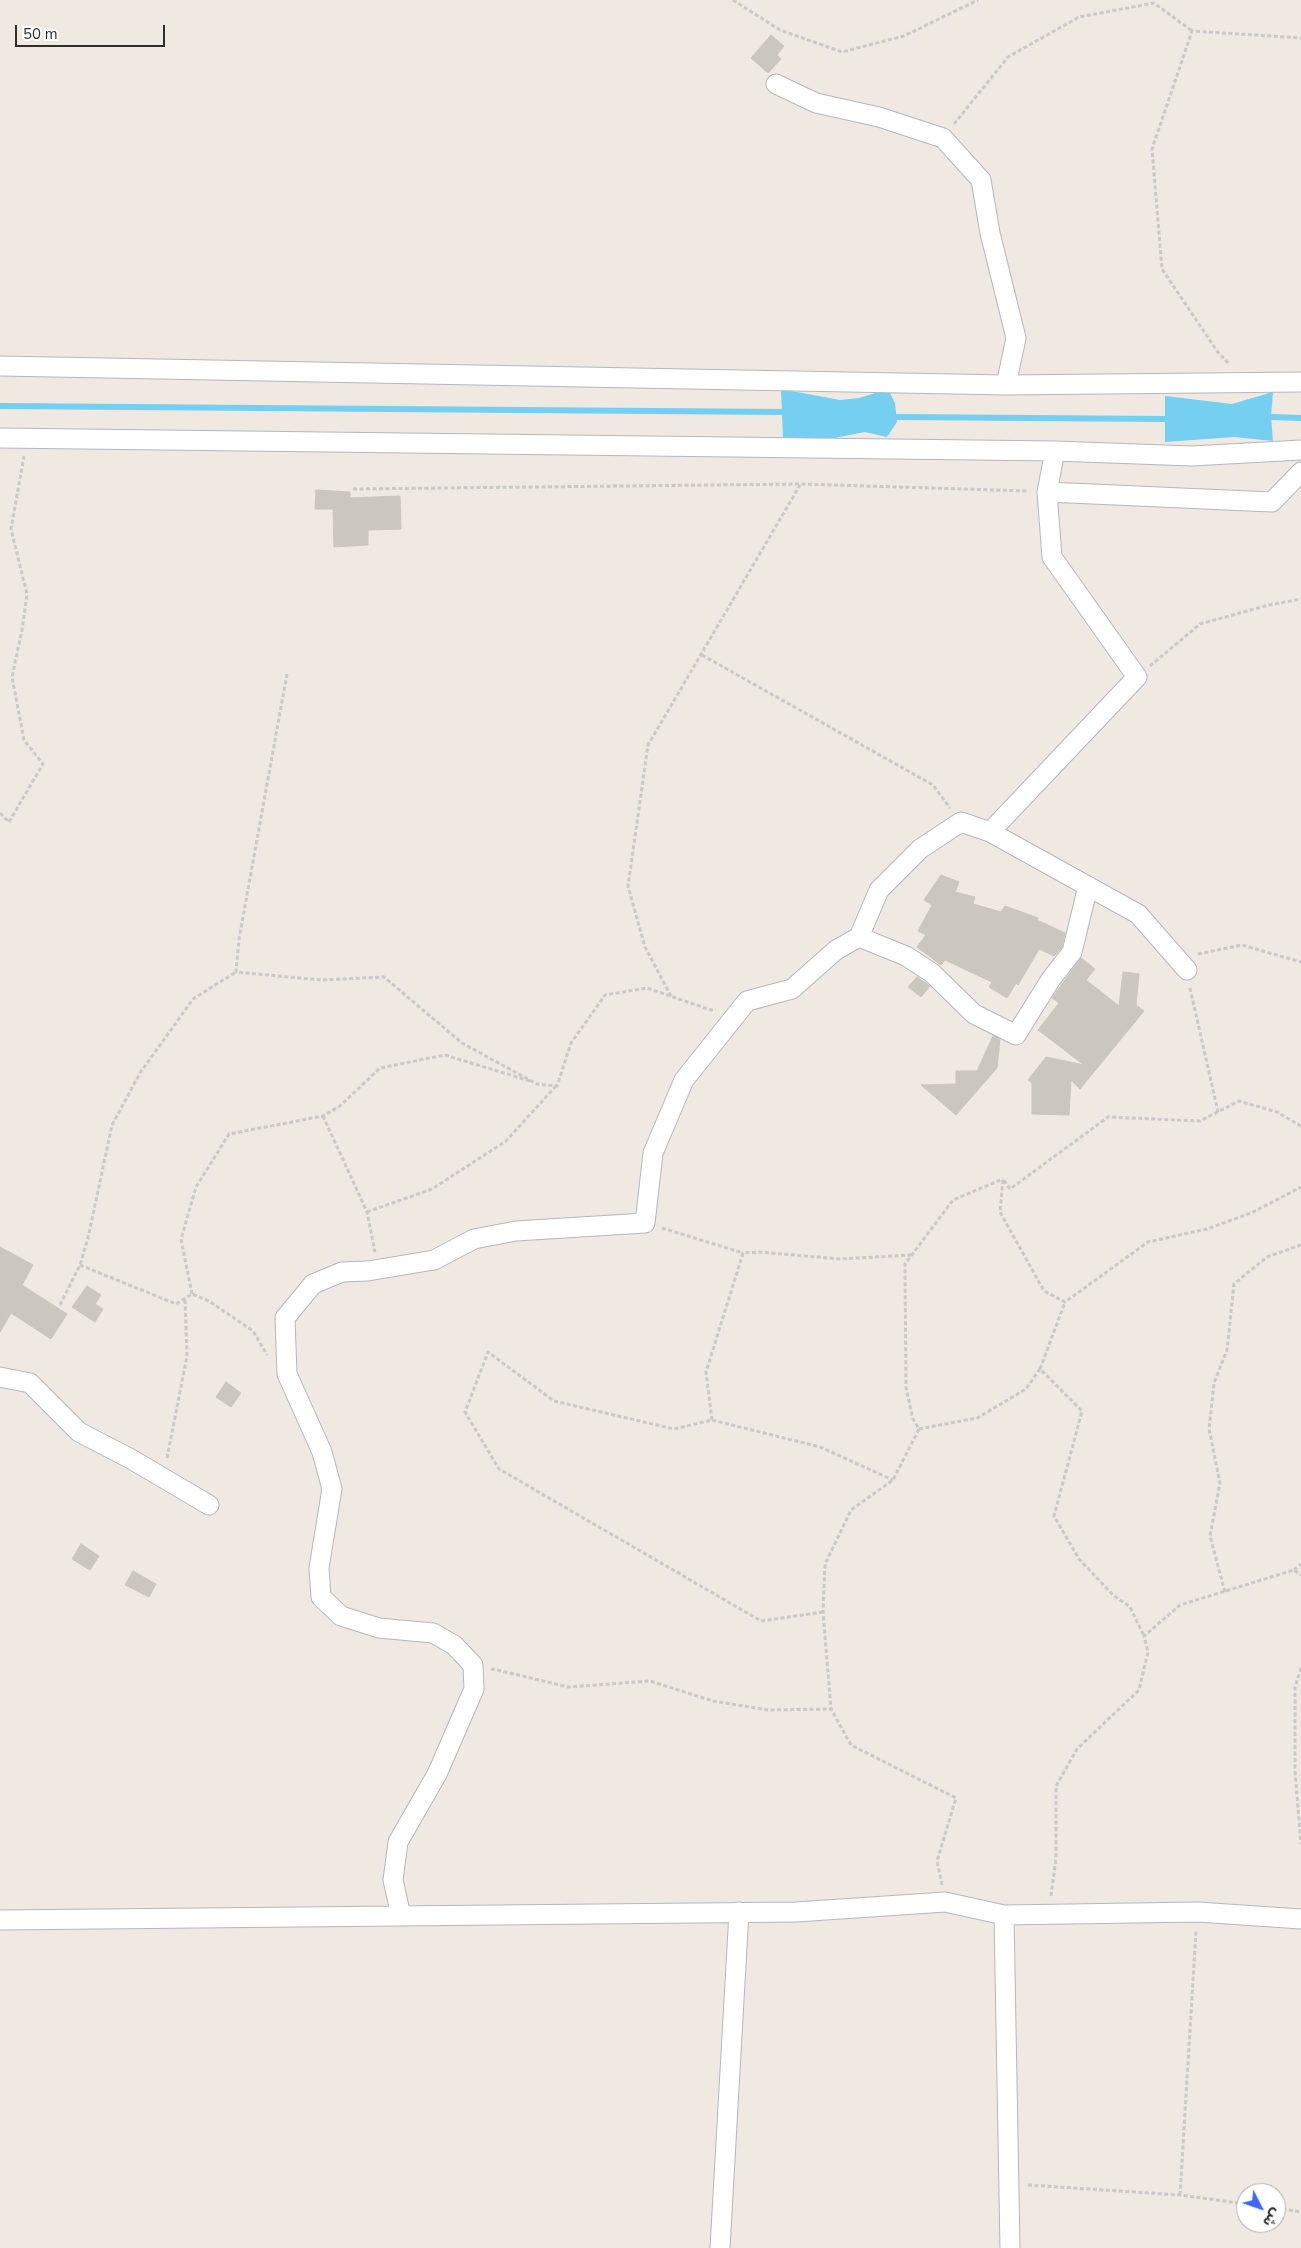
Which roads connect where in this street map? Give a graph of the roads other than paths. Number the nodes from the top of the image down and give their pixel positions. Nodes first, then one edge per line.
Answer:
1 (776, 84) dead end
2 (0, 366) edge
3 (1301, 382) edge
4 (1006, 385) junction
5 (0, 438) edge
6 (1301, 450) edge
7 (1054, 451) junction
8 (1301, 472) edge
9 (1047, 492) junction
10 (990, 832) junction
11 (1088, 886) junction
12 (859, 938) junction
13 (1187, 970) road end
14 (0, 1377) edge
15 (209, 1505) dead end
16 (739, 1912) junction
17 (1004, 1915) junction
18 (401, 1916) junction
19 (1301, 1919) edge
20 (0, 1920) edge
21 (720, 2248) edge
22 (1010, 2248) edge

1 - 4 street
2 - 4 street
3 - 4 street
5 - 7 street
6 - 7 street
7 - 9 street
8 - 9 street
9 - 10 street
10 - 11 street
10 - 12 street
11 - 12 street
11 - 13 street
12 - 18 street
14 - 15 street
16 - 17 street
16 - 18 street
16 - 21 street
17 - 19 street
17 - 22 street
18 - 20 street

